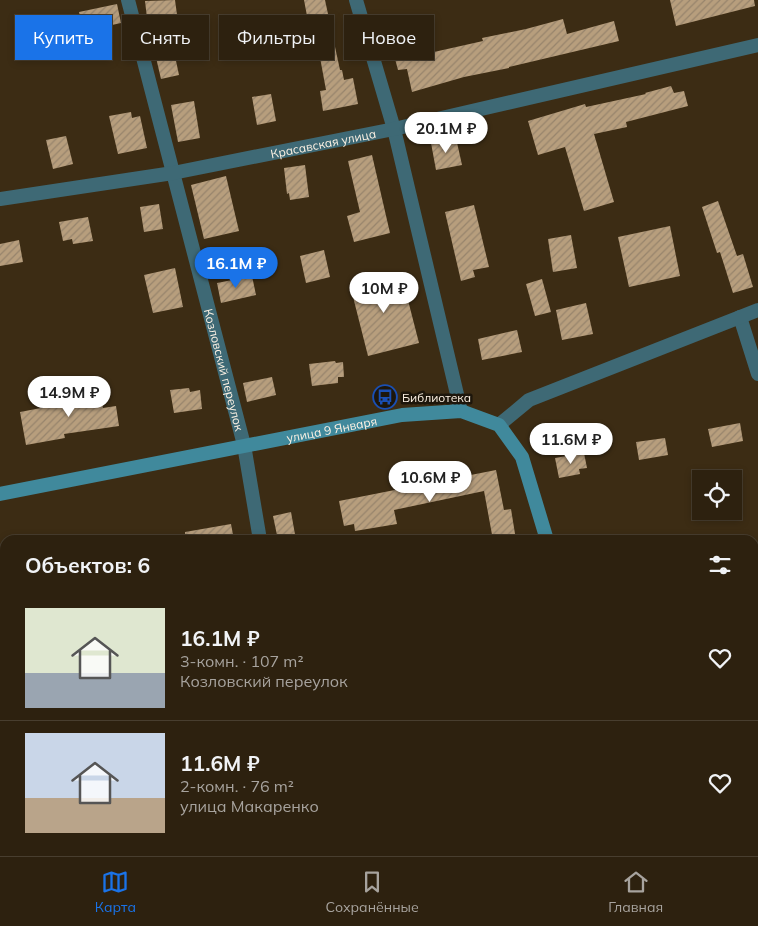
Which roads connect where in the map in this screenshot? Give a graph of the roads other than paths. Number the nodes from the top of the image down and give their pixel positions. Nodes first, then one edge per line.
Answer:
1 (128, 0) edge
2 (356, 0) edge
3 (758, 45) edge
4 (394, 129) junction
5 (173, 172) junction
6 (0, 199) edge
7 (758, 310) edge
8 (740, 317) junction
9 (758, 374) edge
10 (461, 411) junction
11 (499, 425) junction
12 (244, 445) junction
13 (0, 494) edge
14 (259, 535) edge
15 (545, 535) edge

1 - 5 street, Козловский переулок
2 - 4 street
3 - 4 street, Красавская улица
4 - 5 street, Красавская улица
4 - 10 street
5 - 6 street, Красавская улица
5 - 12 street, Козловский переулок
7 - 8 street
8 - 9 street
8 - 11 street
10 - 11 main road, улица 9 Января
10 - 12 main road, улица 9 Января
11 - 15 main road
12 - 13 main road, улица 9 Января
12 - 14 street, Козловский переулок

